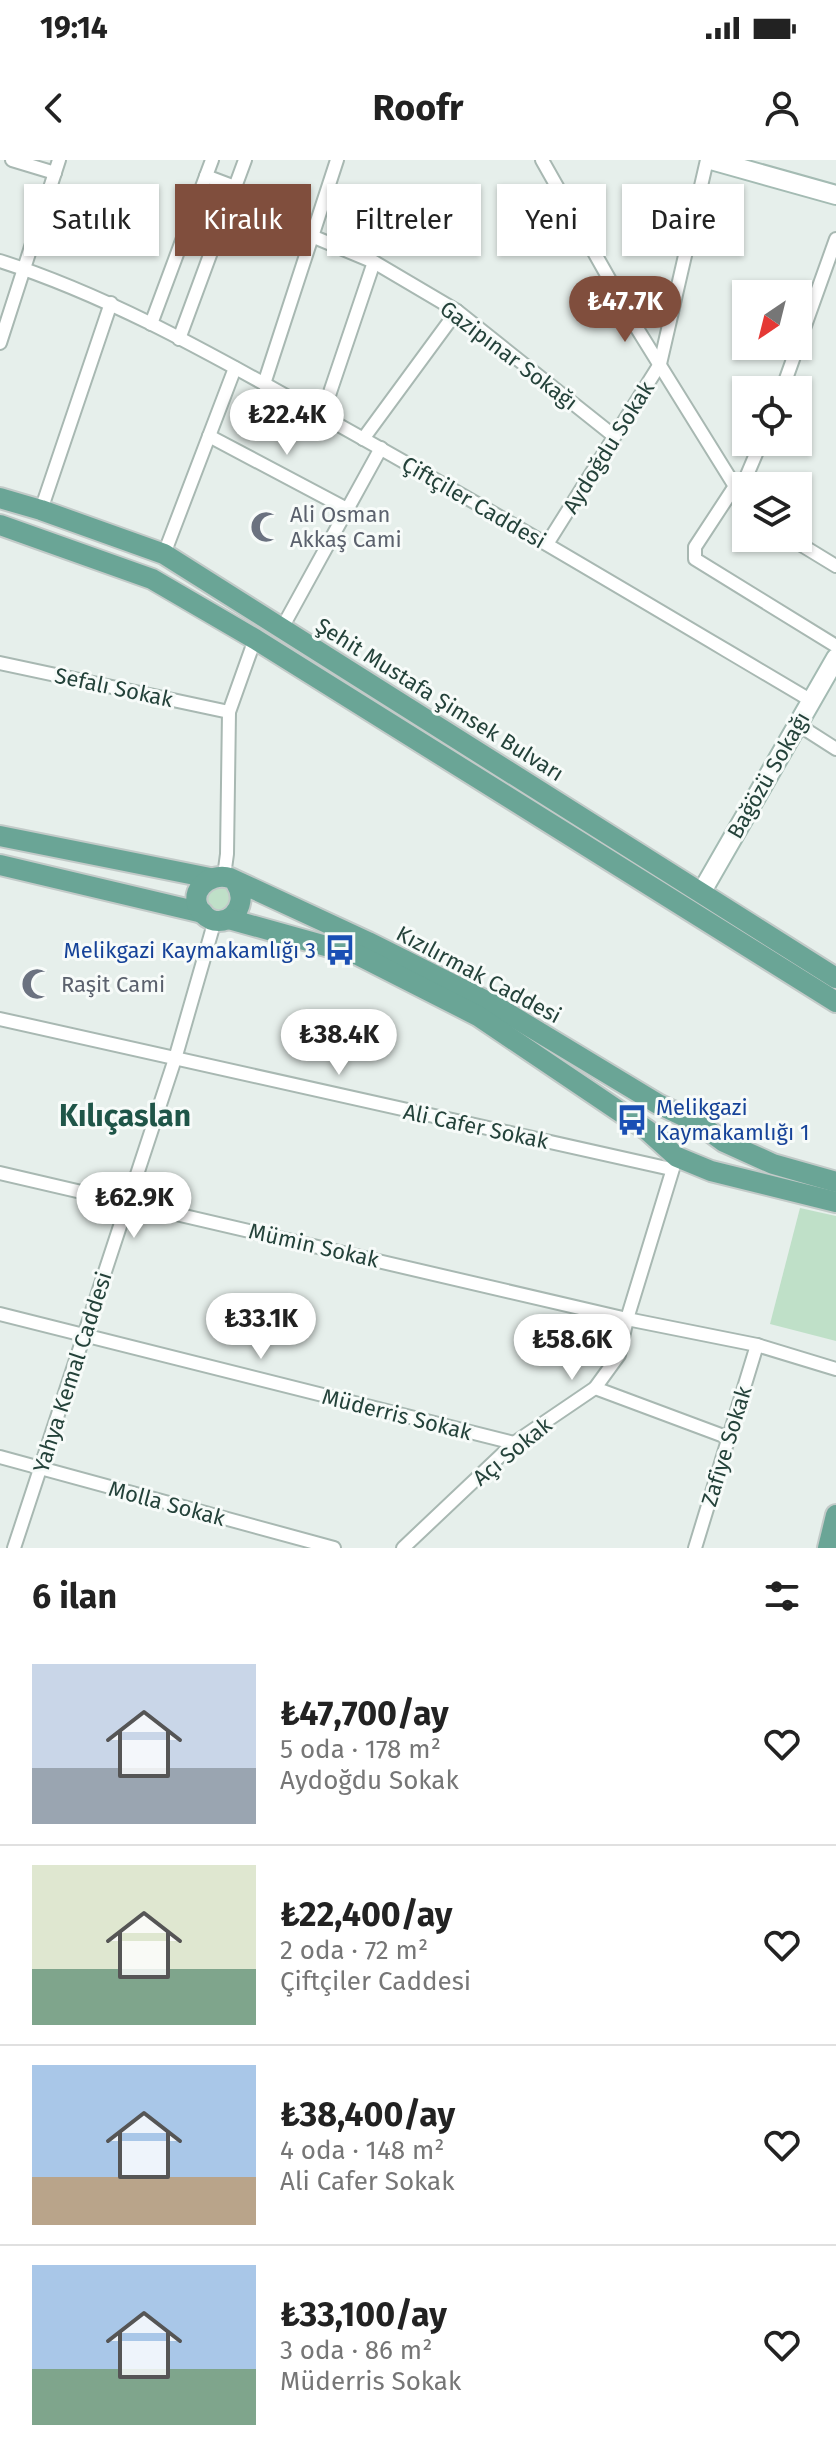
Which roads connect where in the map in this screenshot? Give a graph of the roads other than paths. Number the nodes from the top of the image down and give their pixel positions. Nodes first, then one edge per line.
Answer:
1 (12, 160) edge
2 (212, 160) edge
3 (245, 160) edge
4 (337, 160) edge
5 (542, 160) edge
6 (709, 160) edge
7 (57, 167) edge
8 (206, 176) junction
9 (227, 184) edge
10 (236, 184) edge
11 (836, 195) edge
12 (314, 237) junction
13 (836, 239) edge
14 (210, 256) edge
15 (0, 261) edge
16 (374, 262) junction
17 (25, 269) junction
18 (111, 303) junction
19 (457, 311) junction
20 (151, 324) junction
21 (179, 339) junction
22 (0, 343) edge
23 (660, 364) junction
24 (235, 368) junction
25 (787, 376) edge
26 (264, 384) junction
27 (322, 416) junction
28 (209, 436) junction
29 (614, 436) junction
30 (363, 439) junction
31 (381, 448) junction
32 (732, 482) edge
33 (0, 498) edge
34 (732, 504) edge
35 (347, 509) junction
36 (41, 510) junction
37 (0, 525) edge
38 (547, 544) junction
39 (812, 551) edge
40 (164, 554) junction
41 (836, 566) edge
42 (282, 628) junction
43 (255, 639) junction
44 (836, 646) edge
45 (836, 658) edge
46 (0, 663) edge
47 (810, 700) junction
48 (229, 712) junction
49 (797, 724) junction
50 (836, 749) edge
51 (0, 836) edge
52 (0, 865) edge
53 (223, 879) junction
54 (701, 893) junction
55 (216, 917) junction
56 (836, 978) edge
57 (836, 1002) edge
58 (0, 1019) edge
59 (175, 1059) junction
60 (698, 1123) junction
61 (675, 1158) junction
62 (0, 1173) edge
63 (836, 1182) edge
64 (127, 1202) junction
65 (836, 1202) edge
66 (0, 1314) edge
67 (627, 1319) junction
68 (85, 1335) junction
69 (757, 1345) junction
70 (836, 1369) edge
71 (595, 1388) junction
72 (729, 1438) junction
73 (514, 1443) junction
74 (0, 1457) edge
75 (39, 1468) junction
76 (836, 1515) edge
77 (14, 1548) edge
78 (334, 1548) edge
79 (403, 1548) edge
80 (695, 1548) edge
81 (828, 1548) edge

1 - 7 street
2 - 8 street
3 - 10 street
4 - 12 street
5 - 23 street
6 - 11 street
6 - 23 street, Aydoğdu Sokak
7 - 17 street
8 - 9 street
8 - 20 street
12 - 16 street, Gazipınar Sokağı
12 - 26 street
13 - 25 street
14 - 21 street
15 - 17 street, Çiftçiler Caddesi
16 - 19 street, Gazipınar Sokağı
16 - 27 street
17 - 18 street, Çiftçiler Caddesi
17 - 22 street
18 - 20 street, Çiftçiler Caddesi
18 - 36 street
19 - 29 street, Gazipınar Sokağı
19 - 30 street
20 - 21 street, Çiftçiler Caddesi
21 - 24 street, Çiftçiler Caddesi
23 - 29 street, Aydoğdu Sokak
23 - 32 street
24 - 26 street, Çiftçiler Caddesi
24 - 28 street
26 - 27 street, Çiftçiler Caddesi
27 - 30 street, Çiftçiler Caddesi
28 - 35 street
28 - 40 street
29 - 38 street, Aydoğdu Sokak
30 - 31 street, Çiftçiler Caddesi
31 - 35 street
31 - 38 street, Çiftçiler Caddesi
33 - 36 main road, Şehit Mustafa Şimsek Bulvarı
34 - 44 street
35 - 42 street
36 - 40 main road, Şehit Mustafa Şimsek Bulvarı
37 - 43 main road
38 - 47 street, Çiftçiler Caddesi
39 - 41 street
40 - 42 main road, Şehit Mustafa Şimsek Bulvarı
42 - 54 main road, Şehit Mustafa Şimsek Bulvarı
43 - 48 street
43 - 57 main road
45 - 47 street, Bağözü Sokağı
46 - 48 street, Sefalı Sokak
47 - 49 street, Bağözü Sokağı
48 - 53 street
49 - 50 street
49 - 54 street, Bağözü Sokağı
51 - 53 main road, Kızılırmak Caddesi
52 - 55 main road, Kızılırmak Caddesi
53 - 55 main road
53 - 55 main road
53 - 60 main road, Kızılırmak Caddesi
54 - 56 main road, Şehit Mustafa Şimsek Bulvarı
55 - 59 street, Yahya Kemal Caddesi
55 - 61 main road, Kızılırmak Caddesi
58 - 59 street, Ali Cafer Sokak
59 - 61 street, Ali Cafer Sokak
59 - 64 street, Yahya Kemal Caddesi
60 - 61 main road
60 - 61 main road
60 - 63 main road, Kızılırmak Caddesi
61 - 65 main road, Kızılırmak Caddesi
61 - 67 street, Açı Sokak
62 - 64 street, Mümin Sokak
64 - 67 street, Mümin Sokak
64 - 68 street, Yahya Kemal Caddesi
66 - 68 street, Müderris Sokak
67 - 69 street, Mümin Sokak
67 - 71 street, Açı Sokak
68 - 73 street, Müderris Sokak
68 - 75 street, Yahya Kemal Caddesi
69 - 70 street, Mümin Sokak
69 - 72 street, Zafiye Sokak
71 - 72 street
71 - 73 street, Açı Sokak
72 - 80 street, Zafiye Sokak
73 - 79 street, Açı Sokak
74 - 75 street, Molla Sokak
75 - 77 street, Yahya Kemal Caddesi
75 - 78 street, Molla Sokak
76 - 81 main road

